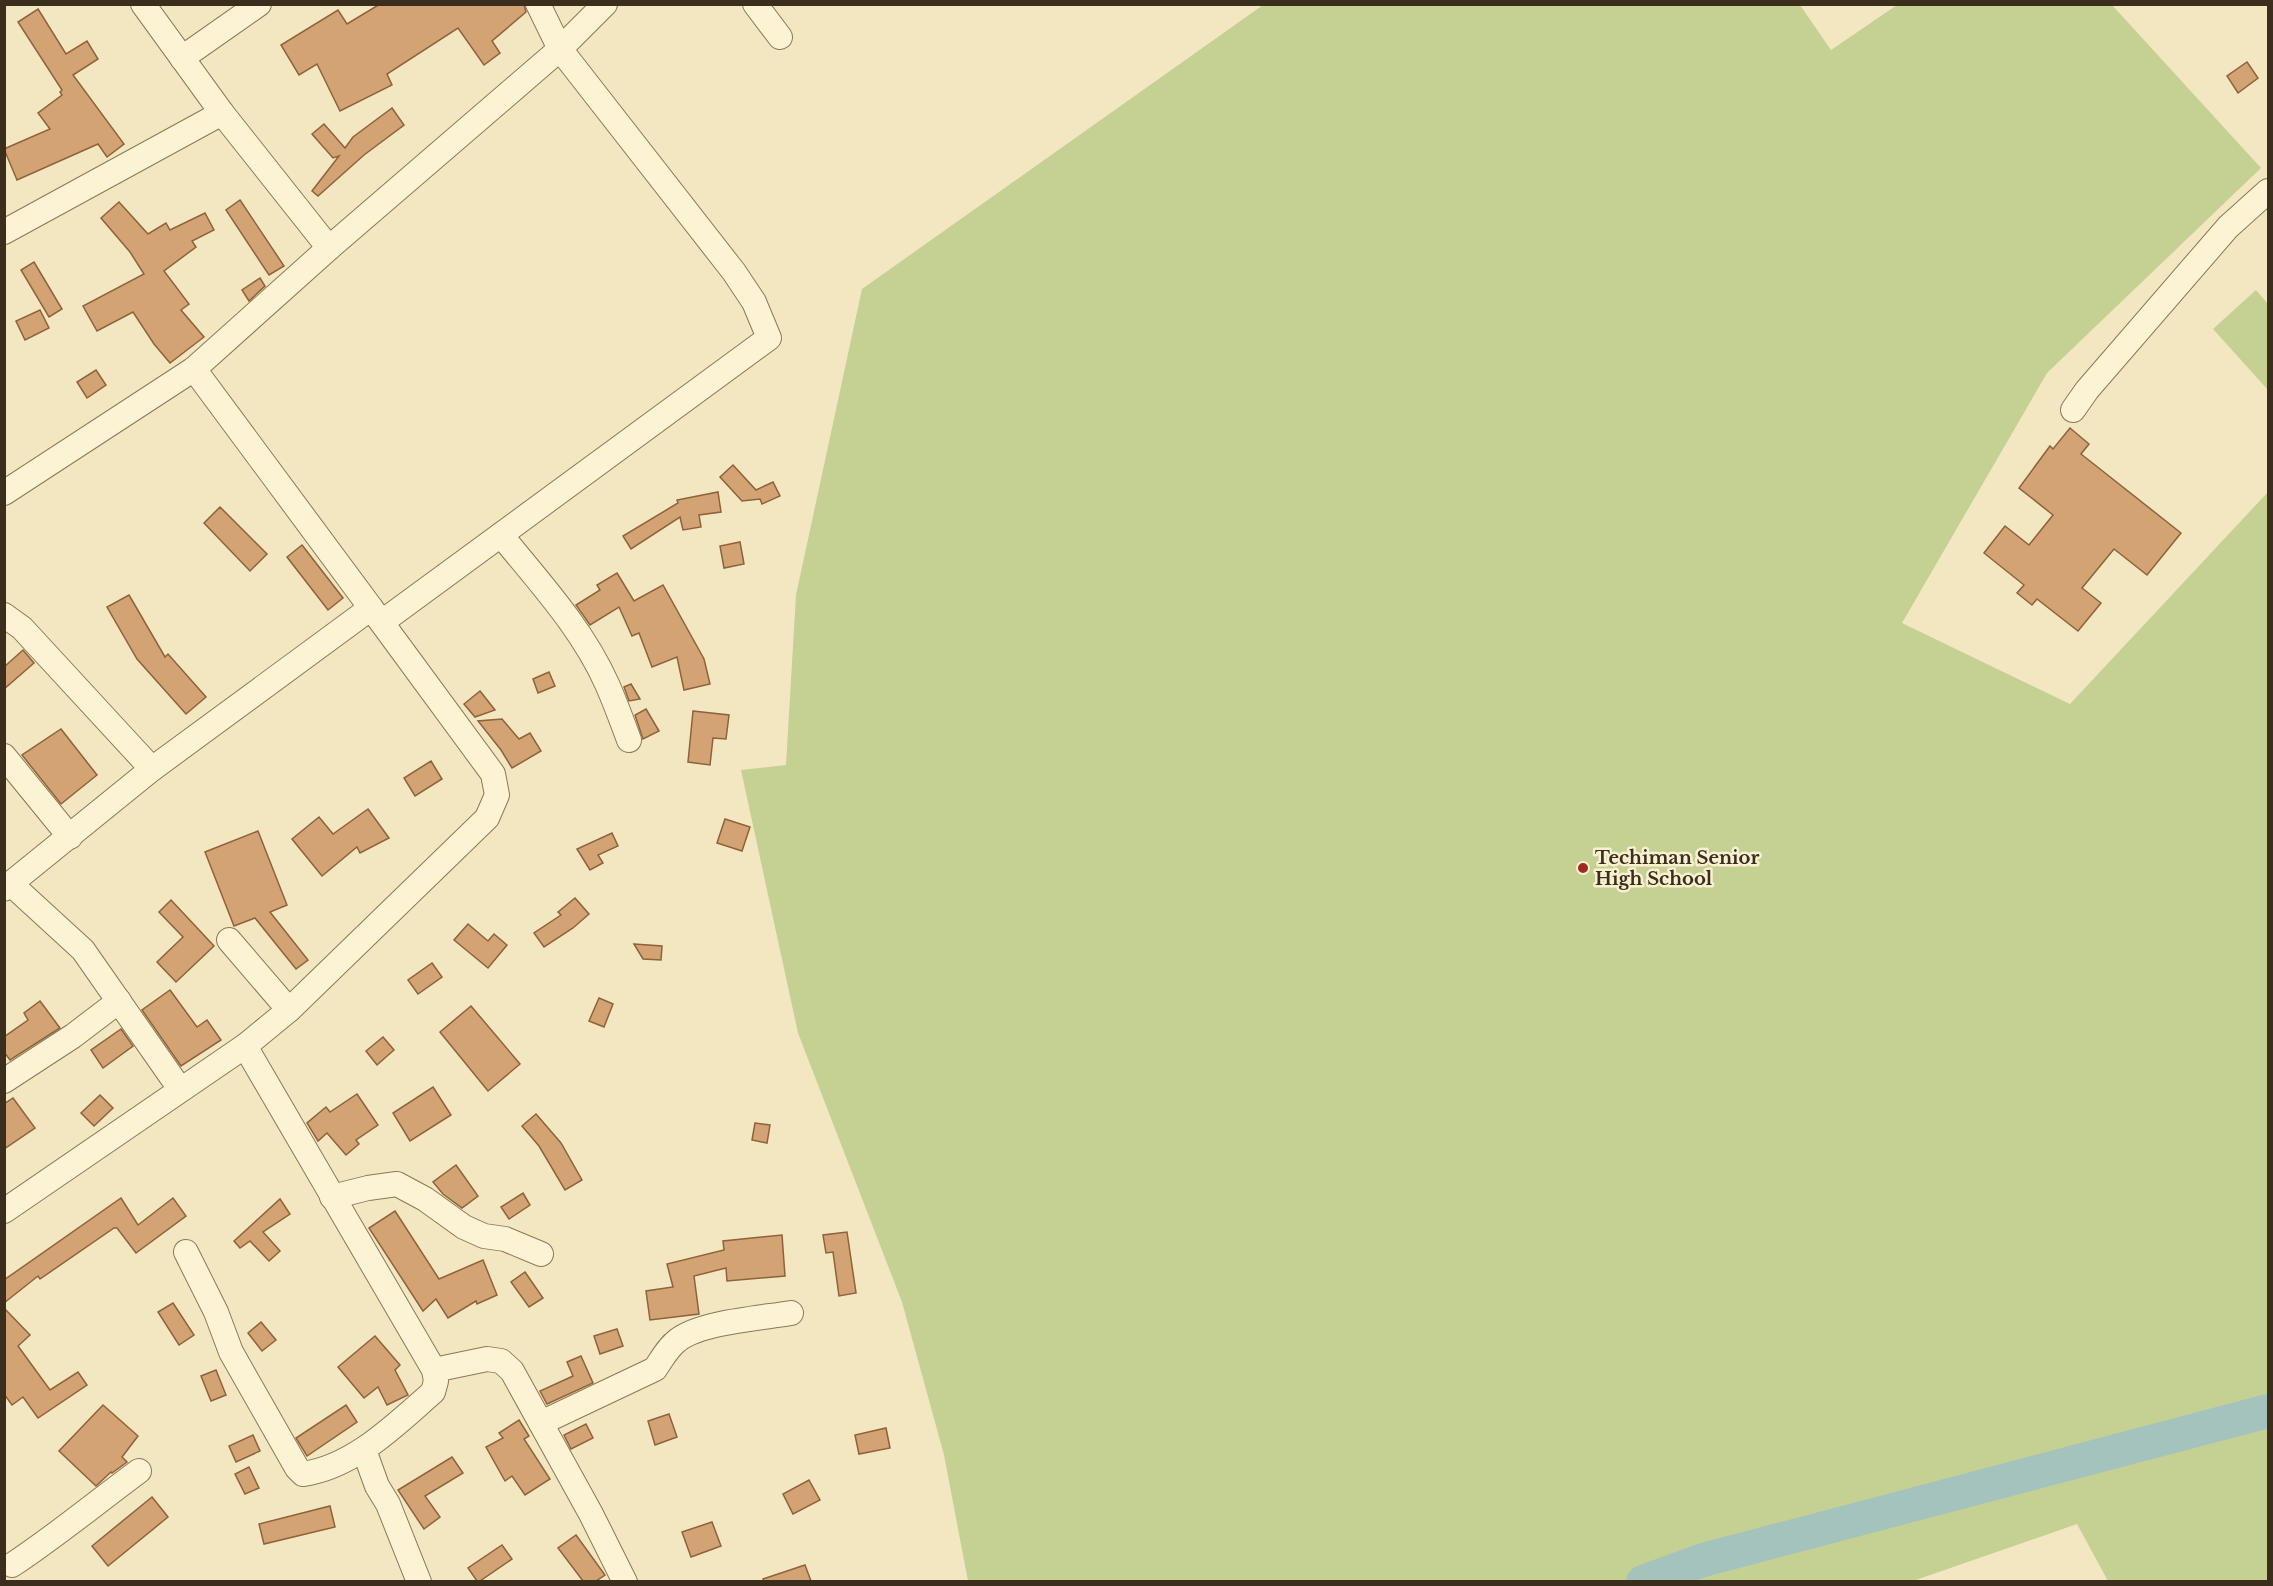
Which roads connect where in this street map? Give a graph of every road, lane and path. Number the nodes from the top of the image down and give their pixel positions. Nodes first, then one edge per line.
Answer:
1 (143, 4) edge
2 (259, 4) edge
3 (538, 4) edge
4 (605, 4) edge
5 (755, 4) edge
6 (780, 37) dead end
7 (561, 49) junction
8 (182, 58) junction
9 (222, 113) junction
10 (2268, 191) edge
11 (4, 232) edge
12 (329, 248) junction
13 (194, 369) junction
14 (2073, 410) dead end
15 (4, 493) edge
16 (501, 535) junction
17 (4, 615) edge
18 (377, 616) junction
19 (629, 740) dead end
20 (4, 756) edge
21 (152, 769) junction
22 (70, 837) junction
23 (8, 886) edge
24 (229, 940) dead end
25 (119, 1001) junction
26 (289, 1010) junction
27 (245, 1046) junction
28 (4, 1081) edge
29 (180, 1089) junction
30 (332, 1197) junction
31 (4, 1211) edge
32 (186, 1252) dead end
33 (542, 1254) dead end
34 (791, 1313) dead end
35 (434, 1370) junction
36 (541, 1423) junction
37 (364, 1450) junction
38 (139, 1471) dead end
39 (12, 1567) edge
40 (418, 1581) edge
41 (626, 1581) edge

1 - 8 street
2 - 8 street
3 - 7 street
4 - 7 street
5 - 6 street
7 - 12 street
7 - 16 street
8 - 9 street
9 - 11 street
9 - 12 street
10 - 14 street
12 - 13 street
13 - 15 street
13 - 18 street
16 - 18 street
16 - 19 street
17 - 21 street
18 - 21 street
18 - 26 street
20 - 22 street
21 - 22 street
22 - 23 street
23 - 25 street
24 - 26 street
25 - 28 street
25 - 29 street
26 - 27 street
27 - 29 street
27 - 30 street
29 - 31 street
30 - 33 street
30 - 35 street
32 - 37 street
34 - 36 street
35 - 36 street
35 - 37 street
36 - 41 street
37 - 40 street
38 - 39 street

